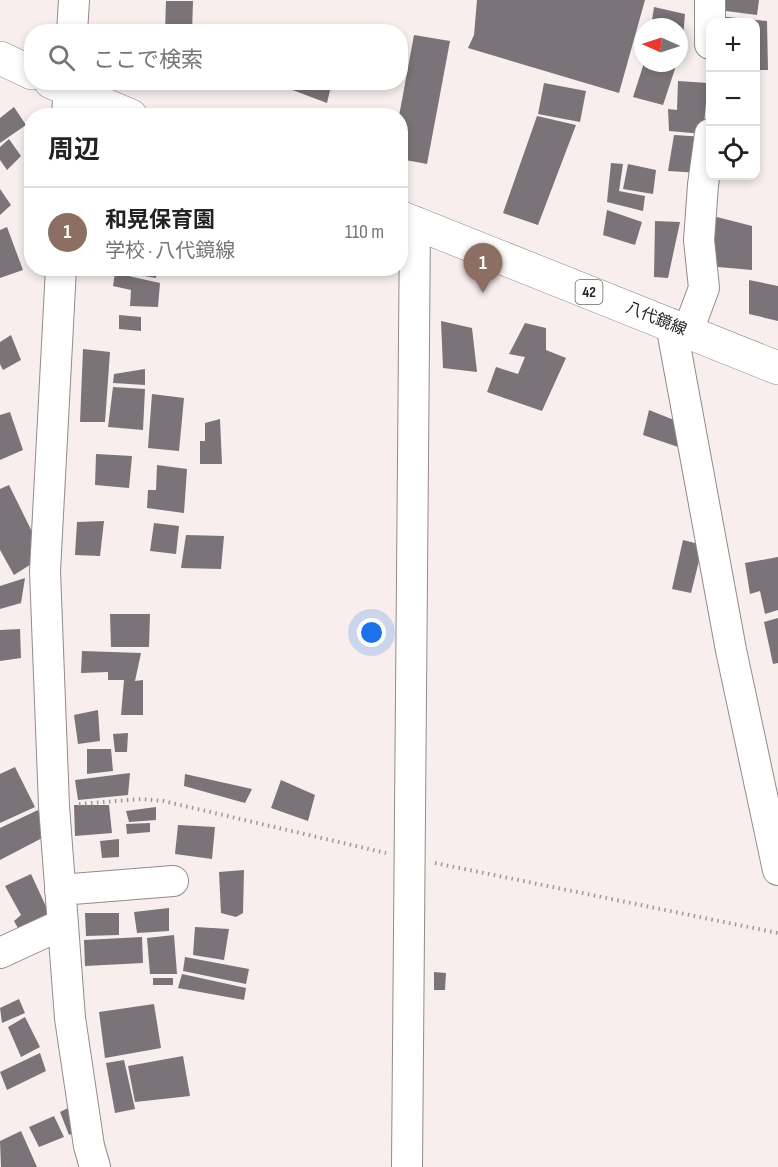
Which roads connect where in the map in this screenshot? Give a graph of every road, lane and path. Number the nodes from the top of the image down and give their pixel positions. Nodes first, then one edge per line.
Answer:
1 (74, 0) edge
2 (710, 0) edge
3 (710, 18) edge
4 (72, 24) edge
5 (0, 58) edge
6 (24, 69) edge
7 (64, 93) edge
8 (108, 108) edge
9 (706, 162) edge
10 (408, 220) edge
11 (61, 276) edge
12 (408, 276) edge
13 (679, 328) junction
14 (778, 368) edge
15 (778, 870) edge
16 (173, 881) dead end
17 (60, 890) junction
18 (63, 924) junction
19 (0, 953) edge
20 (95, 1167) edge
21 (407, 1167) edge

1 - 4 street
2 - 3 street
5 - 6 main road
7 - 8 main road
9 - 13 street
10 - 13 main road, 八代鏡線 / 42
11 - 17 street
12 - 21 street
13 - 14 main road, 八代鏡線 / 42
13 - 15 street
16 - 17 street
17 - 18 street
18 - 19 street
18 - 20 street

